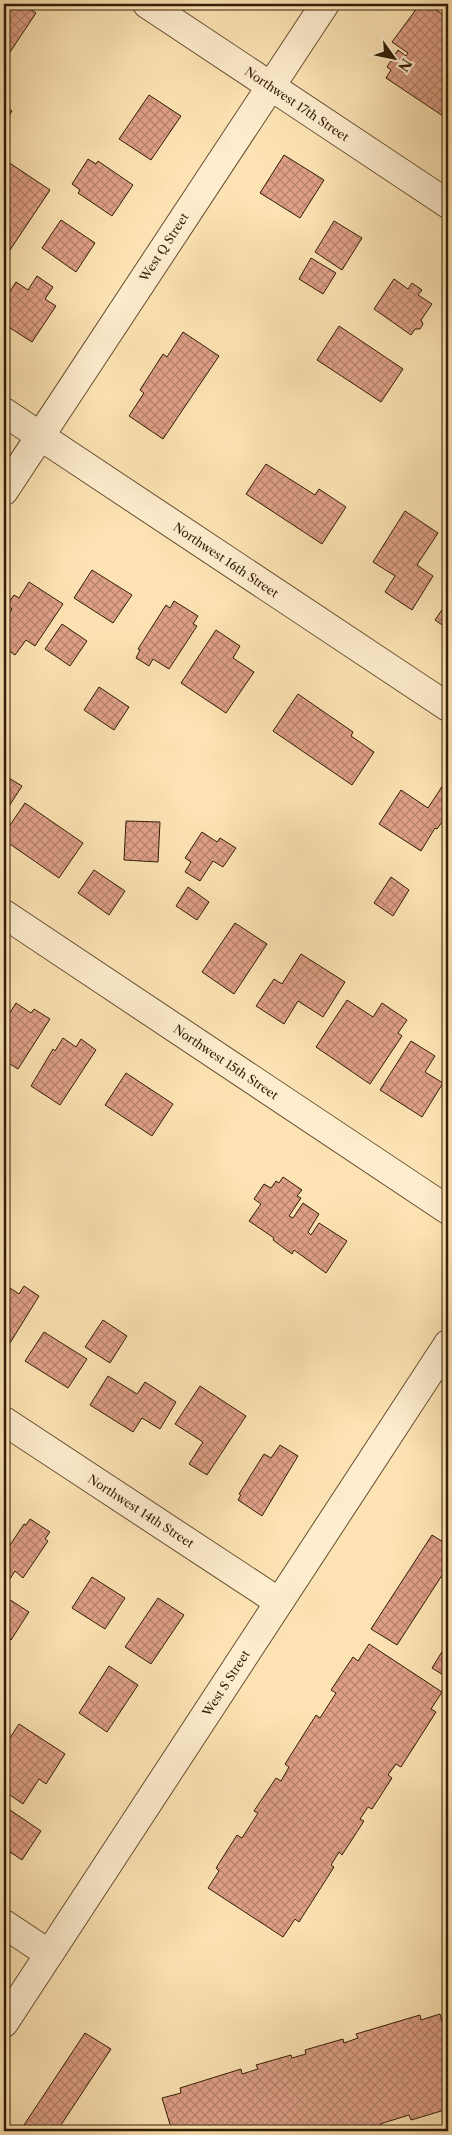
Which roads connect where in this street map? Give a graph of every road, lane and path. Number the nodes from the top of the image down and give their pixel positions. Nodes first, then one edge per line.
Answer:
1 (146, 4) edge
2 (325, 4) edge
3 (270, 86) junction
4 (448, 204) edge
5 (4, 412) edge
6 (40, 436) junction
7 (4, 490) edge
8 (448, 707) edge
9 (4, 914) edge
10 (448, 1210) edge
11 (448, 1344) edge
12 (4, 1421) edge
13 (279, 1602) junction
14 (4, 1924) edge
15 (49, 1954) junction
16 (4, 2023) edge

1 - 3 street, Northwest 17th Street
2 - 3 street, West Q Street
3 - 4 street, Northwest 17th Street
3 - 6 street, West Q Street
5 - 6 street, Northwest 16th Street
6 - 7 street, West Q Street
6 - 8 street, Northwest 16th Street
9 - 10 street, Northwest 15th Street
11 - 13 street, West S Street
12 - 13 street, Northwest 14th Street
13 - 15 street, West S Street
14 - 15 street
15 - 16 street, West S Street

